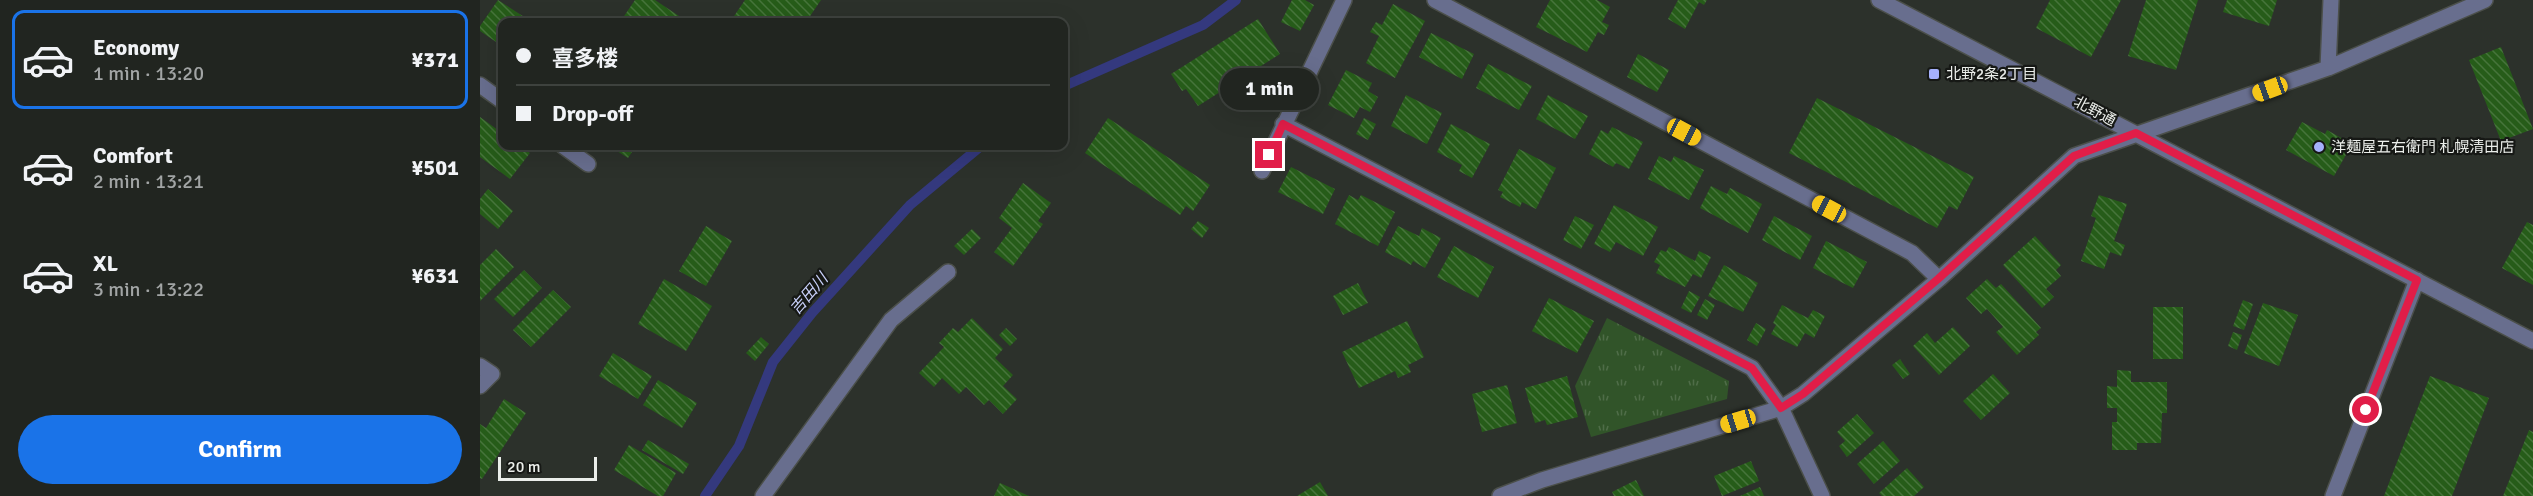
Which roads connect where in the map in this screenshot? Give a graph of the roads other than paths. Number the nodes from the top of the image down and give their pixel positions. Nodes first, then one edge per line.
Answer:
1 (1344, 0) edge
2 (1435, 0) edge
3 (1879, 0) edge
4 (2331, 0) edge
5 (2485, 0) edge
6 (2328, 68) junction
7 (480, 85) edge
8 (498, 98) edge
9 (1283, 124) junction
10 (2136, 133) junction
11 (569, 150) edge
12 (588, 164) dead end
13 (1262, 171) dead end
14 (948, 272) dead end
15 (1938, 279) junction
16 (2417, 280) junction
17 (2533, 341) edge
18 (480, 366) edge
19 (480, 386) edge
20 (1781, 408) junction
21 (1504, 495) edge
22 (763, 496) edge
23 (1821, 496) edge
24 (2333, 496) edge

1 - 9 street
2 - 15 street
3 - 10 street, 北野通
4 - 6 street
5 - 6 street
6 - 10 street
7 - 8 street
9 - 13 street
9 - 20 street
10 - 15 street
10 - 16 street, 北野通
11 - 12 street
14 - 22 street
15 - 20 street
16 - 17 street, 北野通
16 - 24 street
18 - 19 street
20 - 21 street
20 - 23 street

